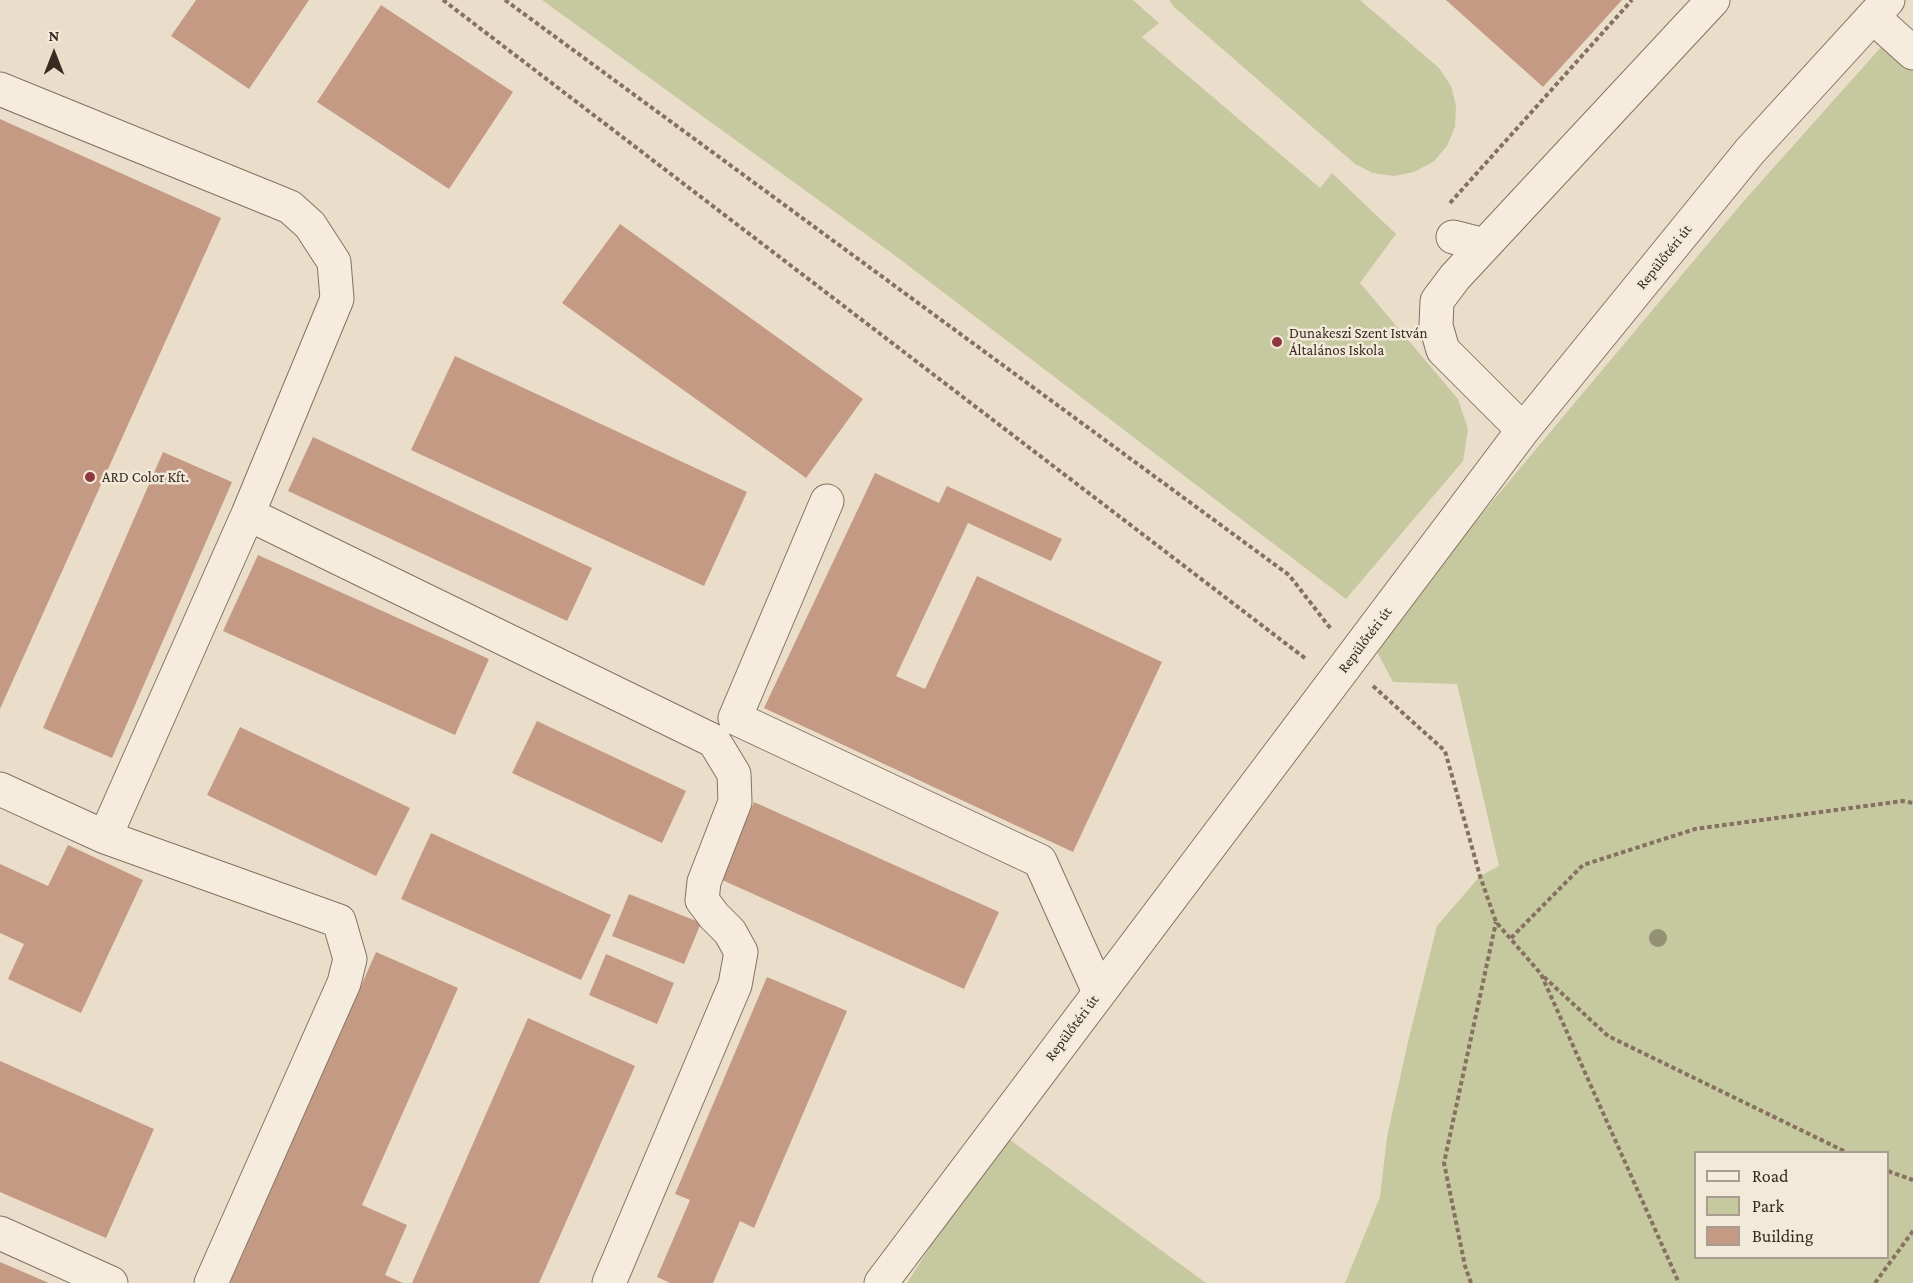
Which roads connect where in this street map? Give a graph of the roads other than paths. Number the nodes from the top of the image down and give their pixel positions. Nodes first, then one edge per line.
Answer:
1 (1713, 0) edge
2 (1880, 9) edge
3 (1913, 53) edge
4 (0, 88) edge
5 (1453, 237) road end
6 (1485, 244) junction
7 (1523, 430) junction
8 (826, 501) dead end
9 (248, 514) junction
10 (0, 789) edge
11 (105, 837) junction
12 (1099, 993) junction
13 (0, 1233) edge
14 (111, 1283) edge
15 (211, 1283) edge
16 (609, 1283) edge
17 (881, 1283) edge

1 - 6 street
2 - 3 street, Repülőtéri út
2 - 7 street, Repülőtéri út
4 - 9 street
5 - 6 street
6 - 7 street
7 - 12 street, Repülőtéri út
8 - 12 street
9 - 11 street
9 - 16 street
10 - 11 street
11 - 15 street
12 - 17 street, Repülőtéri út
13 - 14 street

